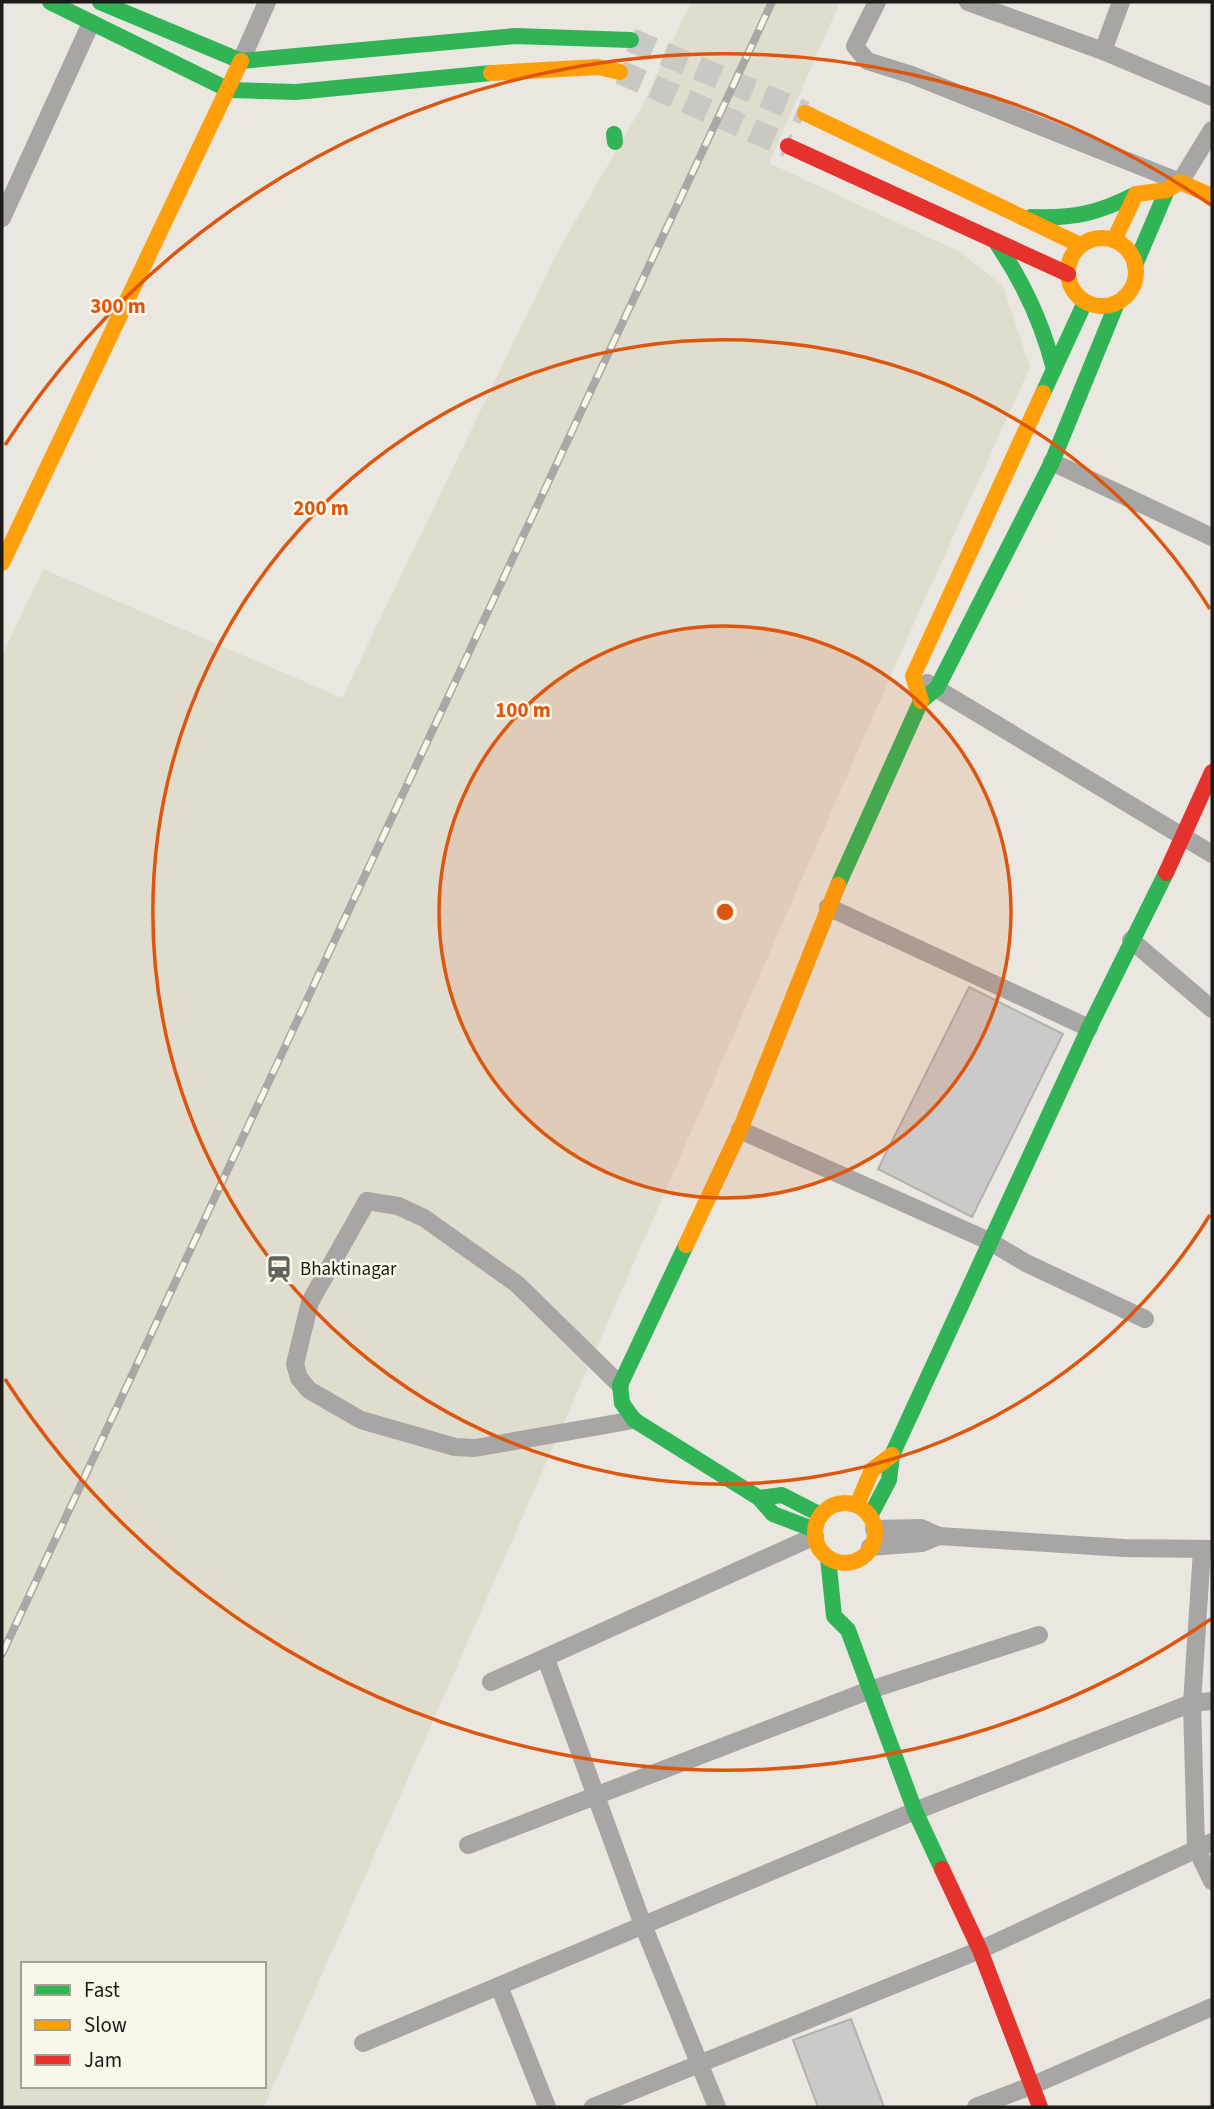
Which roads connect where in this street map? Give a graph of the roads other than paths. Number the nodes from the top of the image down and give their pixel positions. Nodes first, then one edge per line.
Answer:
1 (50, 2) edge
2 (103, 2) edge
3 (267, 2) edge
4 (877, 2) edge
5 (968, 2) edge
6 (1121, 2) edge
7 (991, 6) edge
8 (91, 23) junction
9 (631, 40) tunnel mouth
10 (1102, 51) junction
11 (241, 61) junction
12 (620, 72) tunnel mouth
13 (229, 90) junction
14 (1212, 97) edge
15 (805, 113) tunnel mouth
16 (1212, 130) edge
17 (788, 146) tunnel mouth
18 (1173, 186) junction
19 (1136, 194) junction
20 (1212, 196) edge
21 (1019, 216) junction
22 (2, 218) edge
23 (994, 240) junction
24 (1114, 240) junction
25 (1080, 245) junction
26 (1136, 265) junction
27 (1068, 274) junction
28 (1085, 302) junction
29 (1117, 303) junction
30 (1054, 369) junction
31 (1052, 462) junction
32 (1212, 537) edge
33 (4, 550) edge
34 (913, 676) junction
35 (937, 688) junction
36 (921, 701) junction
37 (1212, 772) edge
38 (1183, 838) junction
39 (1212, 854) edge
40 (828, 907) junction
41 (1131, 940) junction
42 (1212, 1009) edge
43 (1089, 1028) junction
44 (740, 1130) junction
45 (989, 1241) junction
46 (1145, 1319) dead end
47 (620, 1385) junction
48 (634, 1420) junction
49 (867, 1517) junction
50 (817, 1527) junction
51 (939, 1536) junction
52 (870, 1547) junction
53 (1207, 1549) edge
54 (834, 1560) junction
55 (849, 1615) junction
56 (1039, 1635) dead end
57 (546, 1659) junction
58 (491, 1682) dead end
59 (870, 1690) junction
60 (1212, 1701) edge
61 (1192, 1703) junction
62 (597, 1797) junction
63 (915, 1811) junction
64 (468, 1845) dead end
65 (1204, 1845) edge
66 (1212, 1881) edge
67 (643, 1925) junction
68 (980, 1950) junction
69 (499, 1986) junction
70 (1212, 2007) edge
71 (363, 2043) dead end
72 (701, 2065) junction
73 (1031, 2086) junction
74 (547, 2107) edge
75 (593, 2107) edge
76 (717, 2107) edge
77 (975, 2107) edge
78 (1040, 2107) edge

1 - 8 street
2 - 11 street
3 - 11 street
4 - 18 street
5 - 7 street
6 - 10 street
7 - 10 street
8 - 13 street
8 - 22 street
9 - 11 street
10 - 14 street
11 - 13 street
12 - 13 street
13 - 33 street
15 - 21 street
16 - 18 street
17 - 23 street
18 - 19 street
18 - 20 street
18 - 26 street
19 - 21 street
19 - 24 street
21 - 25 street
23 - 27 street
23 - 30 street
24 - 25 street
24 - 26 street
25 - 27 street
26 - 29 street
27 - 28 street
28 - 29 street
28 - 30 street
29 - 31 street
30 - 34 street
31 - 32 street
31 - 35 street
34 - 35 street
34 - 36 street
35 - 36 street
35 - 38 street
36 - 40 street
37 - 38 street
38 - 39 street
38 - 41 street
40 - 43 street
40 - 44 street
41 - 42 street
41 - 43 street
43 - 45 street
44 - 45 street
44 - 47 street
45 - 46 street
45 - 49 street
47 - 48 street
47 - 48 street
48 - 50 street
49 - 50 street
49 - 51 street
49 - 52 street
50 - 54 street
50 - 57 street
51 - 52 street
51 - 53 street
52 - 54 street
53 - 61 street
54 - 55 street
54 - 55 street
55 - 59 street
56 - 59 street
57 - 58 street
57 - 62 street
59 - 62 street
59 - 63 street
60 - 61 street
61 - 63 street
61 - 65 street
62 - 64 street
62 - 67 street
63 - 67 street
63 - 68 street
65 - 66 street
65 - 68 street
67 - 69 street
67 - 72 street
68 - 72 street
68 - 73 street
69 - 71 street
69 - 74 street
70 - 73 street
72 - 75 street
72 - 76 street
73 - 77 street
73 - 78 street

